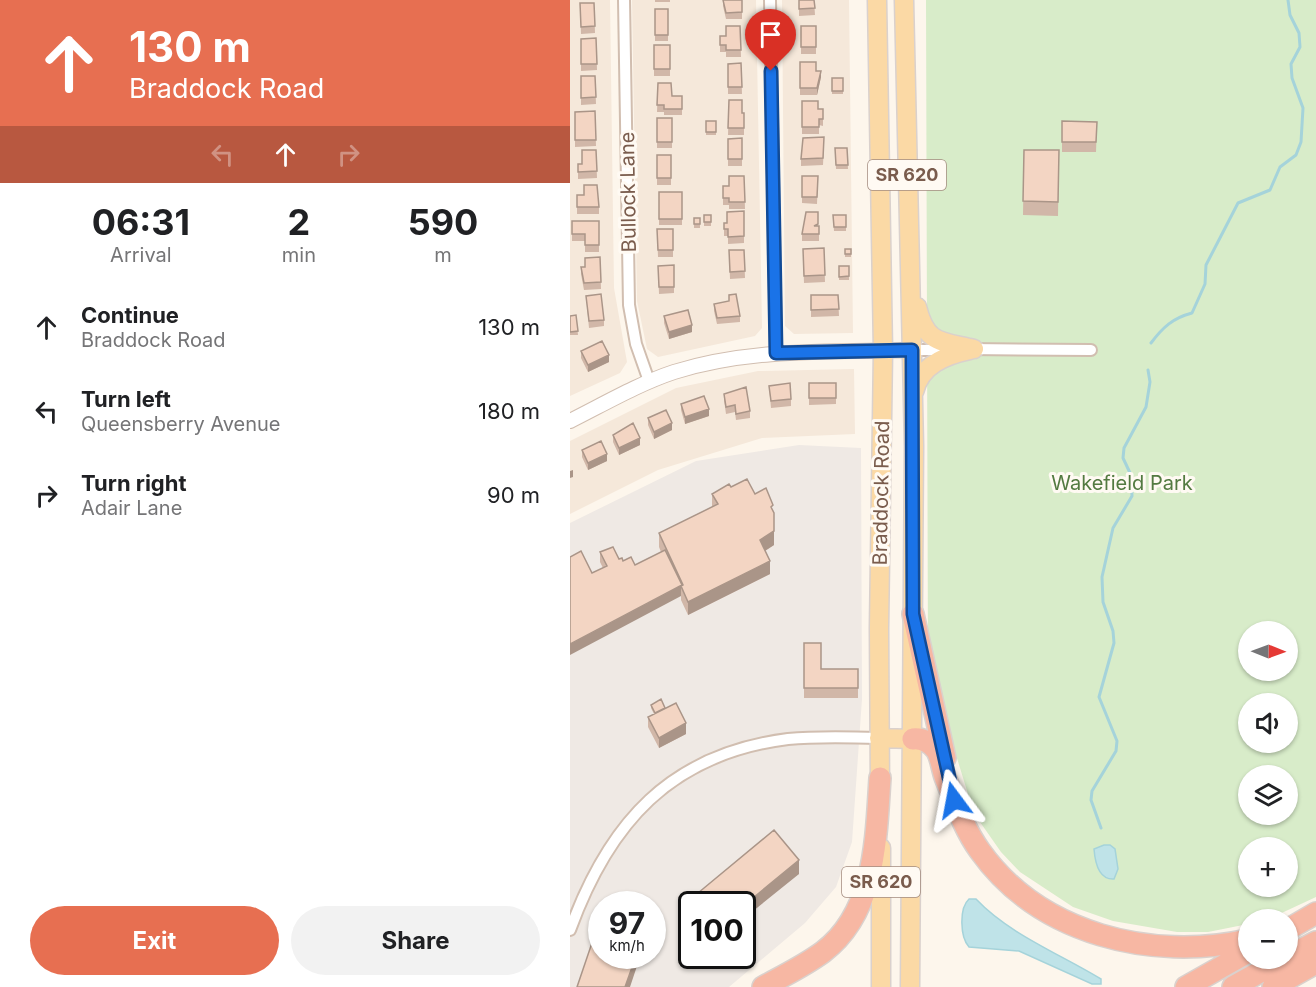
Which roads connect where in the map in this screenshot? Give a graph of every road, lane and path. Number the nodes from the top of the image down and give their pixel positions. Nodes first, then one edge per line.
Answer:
1 (624, 0) edge
2 (770, 0) edge
3 (877, 0) edge
4 (904, 0) edge
5 (910, 279) junction
6 (974, 349) junction
7 (912, 350) junction
8 (1091, 350) dead end
9 (883, 351) junction
10 (776, 353) junction
11 (649, 381) junction
12 (913, 399) junction
13 (570, 421) edge
14 (913, 614) junction
15 (879, 738) junction
16 (913, 739) junction
17 (880, 778) junction
18 (954, 800) junction
19 (1316, 913) edge
20 (1298, 922) edge
21 (570, 930) edge
22 (1238, 941) edge
23 (1316, 942) edge
24 (1298, 952) edge
25 (1238, 958) edge
26 (1316, 963) edge
27 (1266, 969) edge
28 (763, 987) edge
29 (881, 987) edge
30 (910, 987) edge
31 (1186, 987) edge
32 (1233, 987) edge
33 (1272, 987) edge

1 - 11 street, Bullock Lane
2 - 10 street
3 - 9 main road, Braddock Road / SR 620
4 - 5 main road, Braddock Road / SR 620
5 - 6 main road
5 - 7 main road, Braddock Road / SR 620
6 - 7 street
6 - 8 street
6 - 12 main road
7 - 9 street
7 - 12 main road, Braddock Road / SR 620
9 - 10 street
9 - 15 main road, Braddock Road / SR 620
10 - 11 street
11 - 13 street
12 - 14 main road, Braddock Road / SR 620
14 - 16 main road, Braddock Road / SR 620
14 - 18 highway
15 - 16 main road
15 - 17 main road, Braddock Road / SR 620
15 - 21 street
16 - 18 highway
16 - 30 main road, Braddock Road / SR 620
17 - 28 highway
17 - 29 main road, Braddock Road / SR 620
18 - 22 highway
19 - 20 highway
23 - 24 highway
25 - 31 highway
26 - 33 highway
27 - 32 highway

